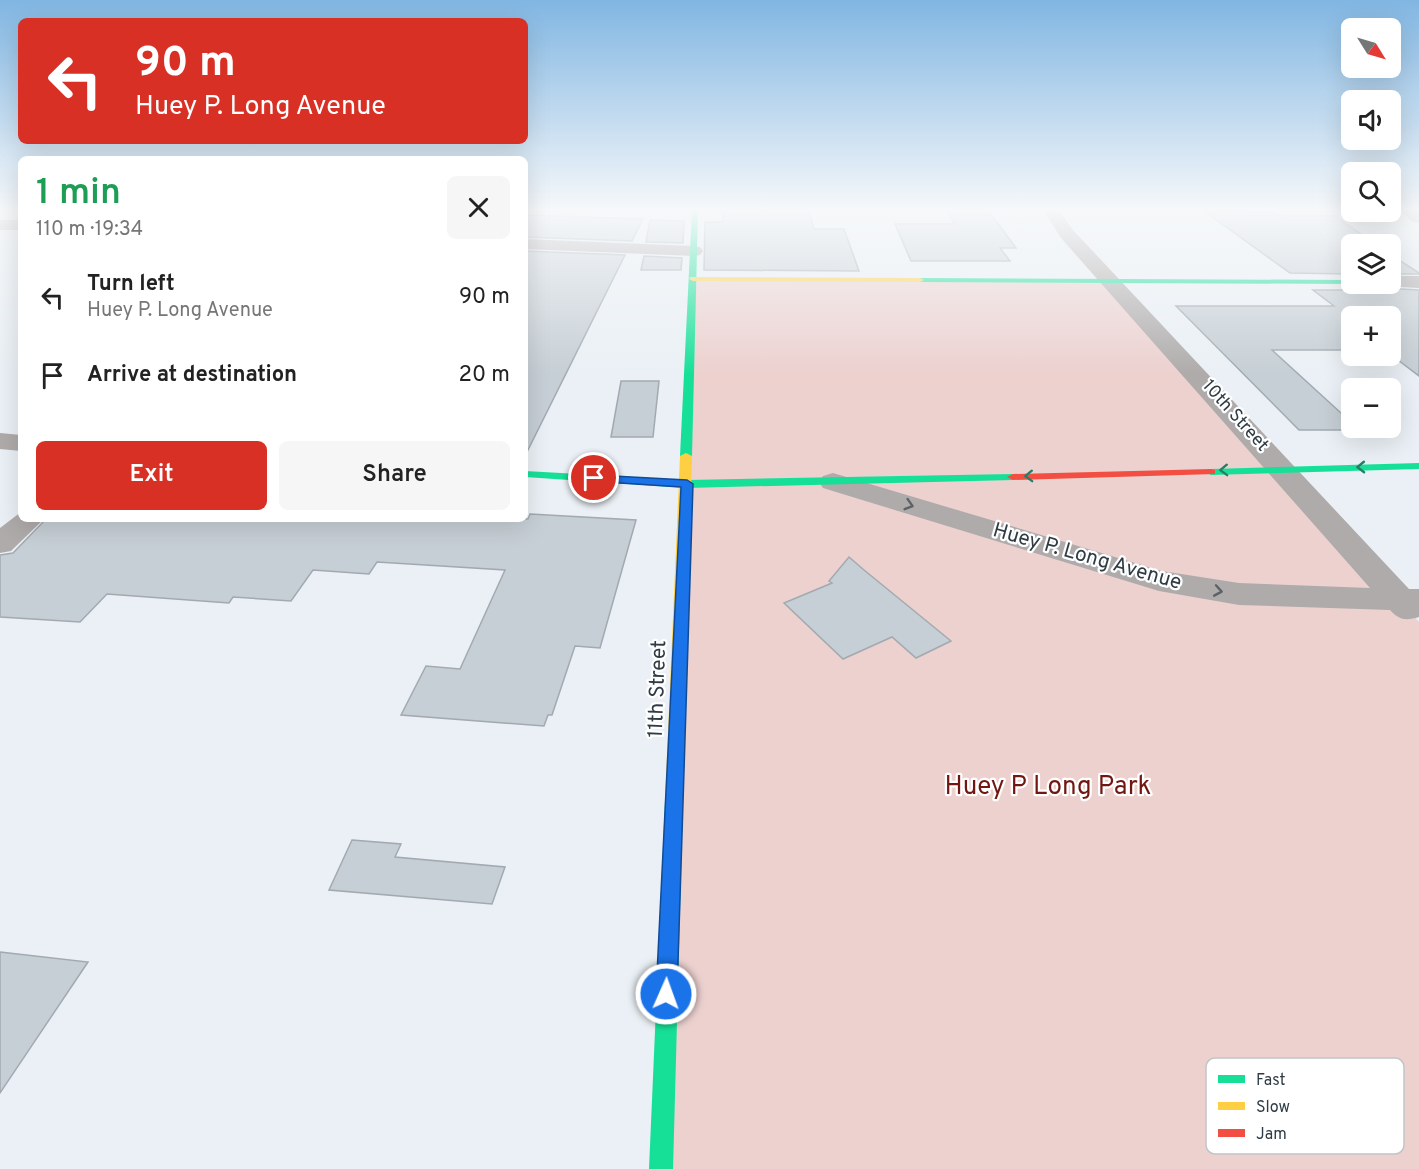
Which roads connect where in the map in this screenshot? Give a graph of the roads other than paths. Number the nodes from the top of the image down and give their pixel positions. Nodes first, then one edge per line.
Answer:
1 (694, 265) edge
2 (1096, 265) edge
3 (693, 279) junction
4 (1113, 282) junction
5 (1341, 282) edge
6 (1401, 282) edge
7 (1419, 282) edge
8 (0, 441) edge
9 (18, 443) edge
10 (1419, 466) edge
11 (1282, 469) junction
12 (528, 474) edge
13 (833, 482) junction
14 (687, 484) junction
15 (26, 522) edge
16 (0, 544) edge
17 (1413, 607) edge
18 (661, 1169) edge

1 - 3 street, 11th Street
2 - 4 street, 10th Street
3 - 4 street
3 - 14 street, 11th Street
4 - 5 street
4 - 11 street, 10th Street
6 - 7 street
8 - 9 street
10 -> 11 street, Huey P. Long Avenue
11 -> 13 street, Huey P. Long Avenue
11 - 17 street, 10th Street
12 - 14 street, Huey P. Long Avenue
13 - 14 street, Huey P. Long Avenue
13 -> 17 street, Huey P. Long Avenue
14 - 18 street, 11th Street
15 - 16 street

